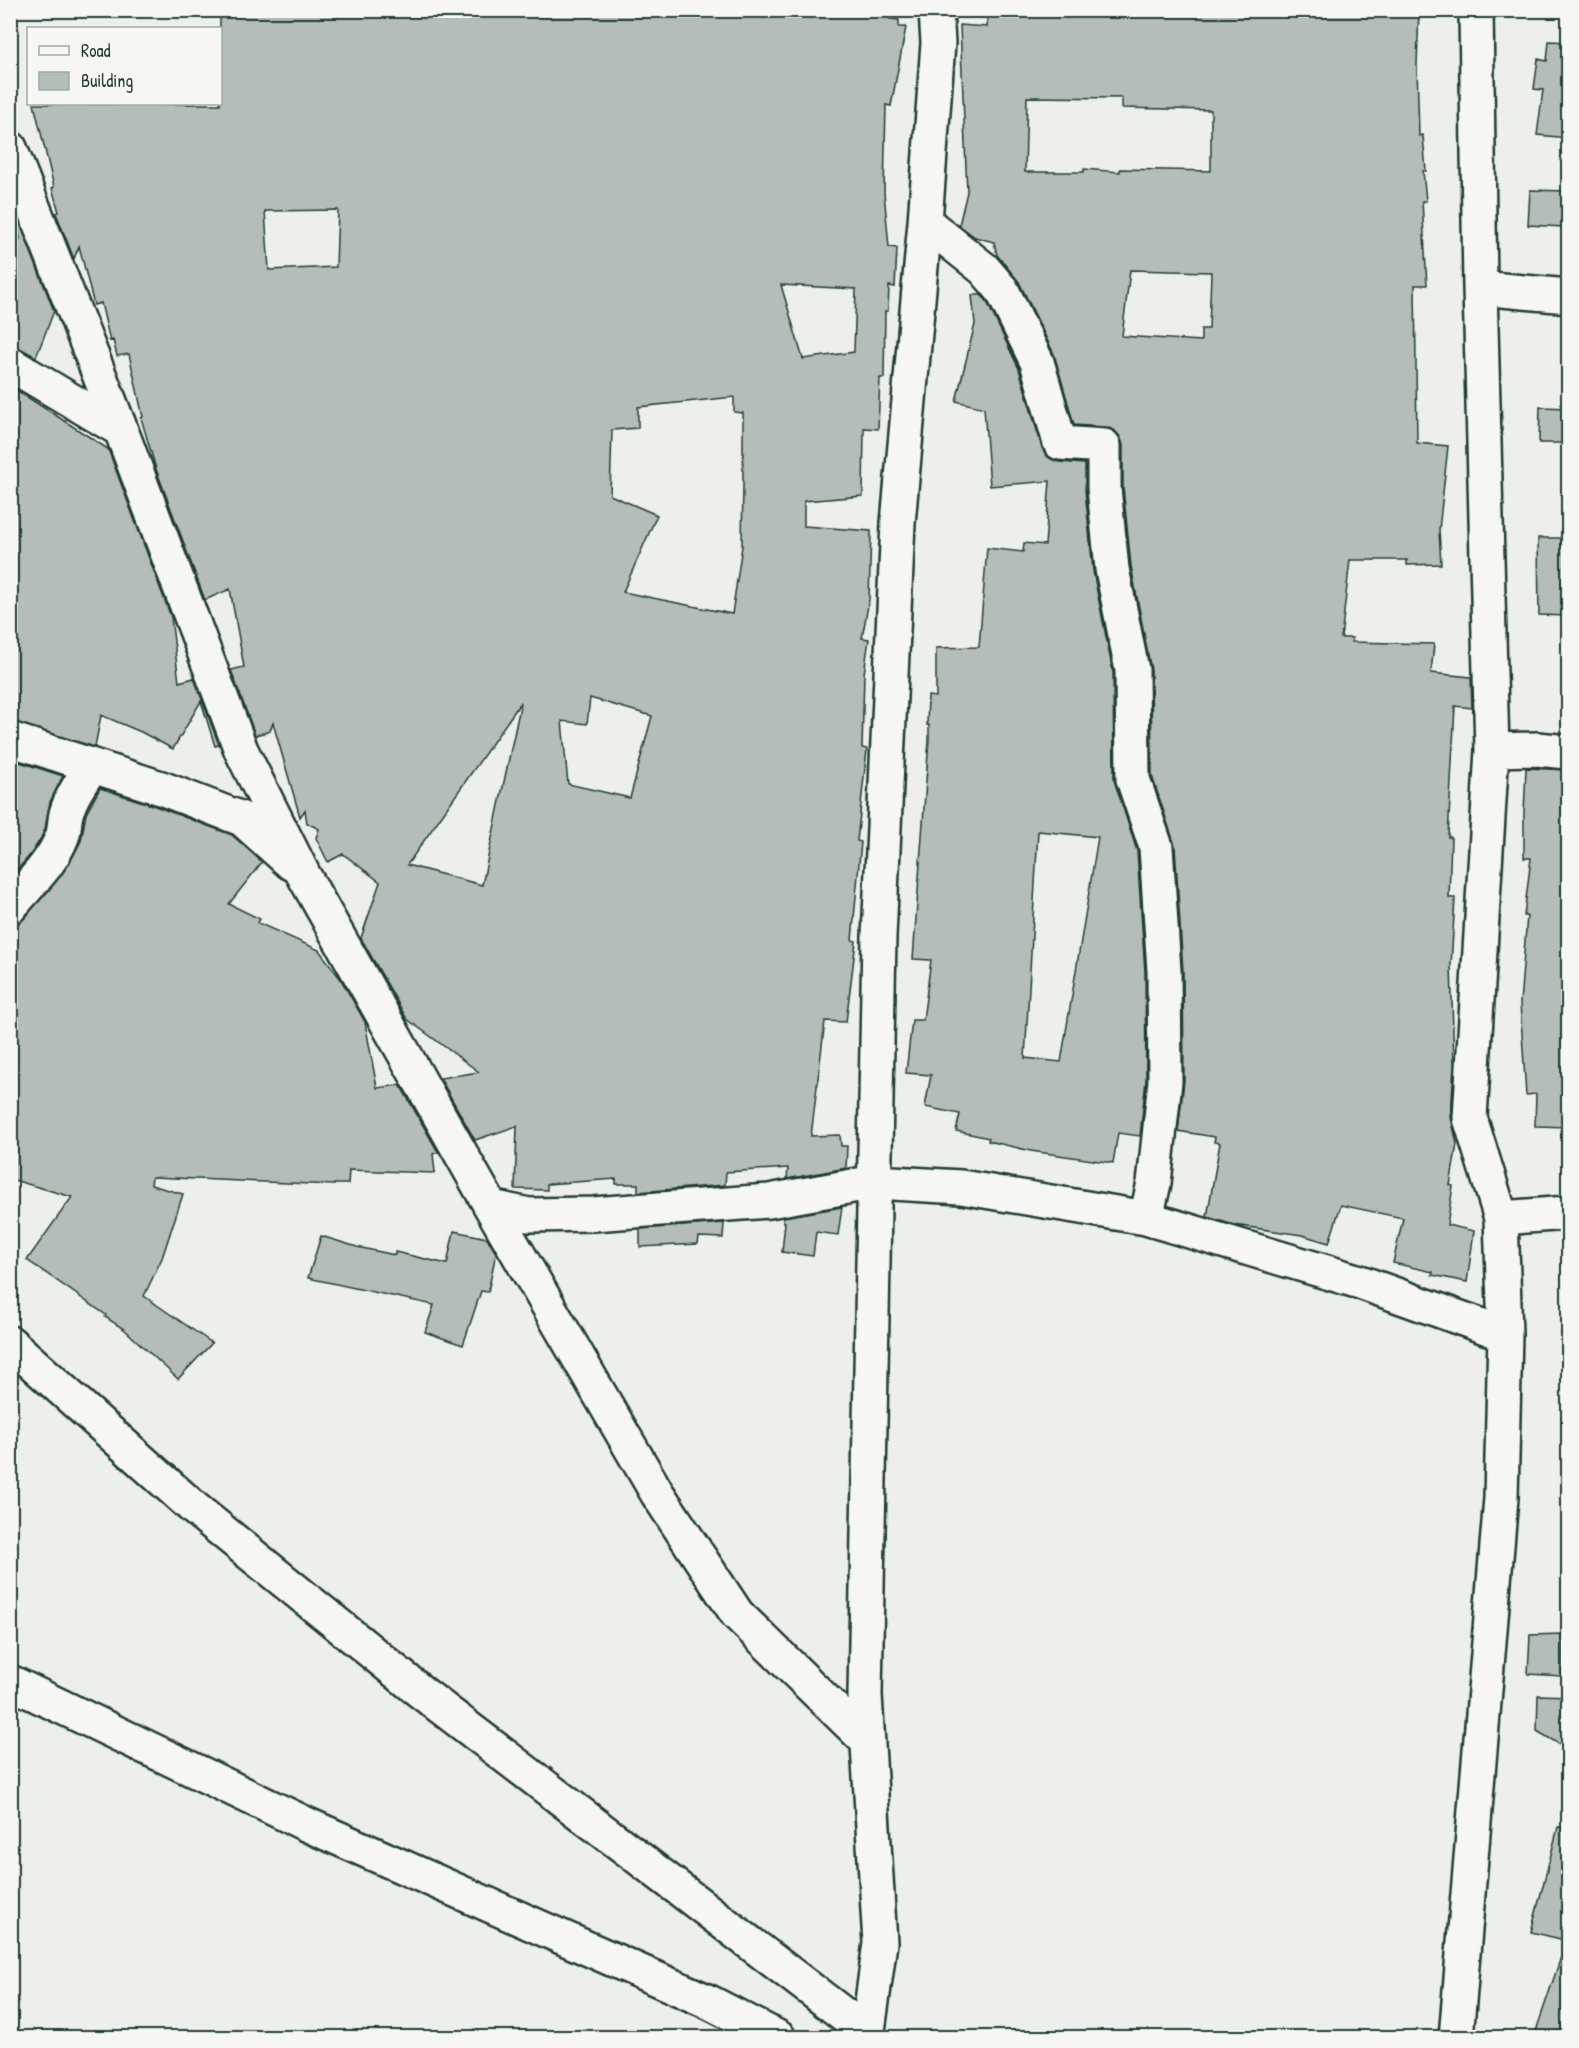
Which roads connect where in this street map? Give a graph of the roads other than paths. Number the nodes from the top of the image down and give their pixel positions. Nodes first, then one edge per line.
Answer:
1 (936, 10) edge
2 (1476, 10) edge
3 (10, 148) edge
4 (925, 222) junction
5 (1480, 288) junction
6 (1569, 296) edge
7 (10, 364) edge
8 (121, 430) junction
9 (10, 739) edge
10 (1492, 750) junction
11 (1569, 752) edge
12 (92, 766) junction
13 (303, 874) junction
14 (10, 907) edge
15 (875, 1182) junction
16 (491, 1207) junction
17 (1569, 1213) edge
18 (1146, 1218) junction
19 (1501, 1218) junction
20 (1505, 1334) junction
21 (10, 1343) edge
22 (10, 1682) edge
23 (868, 1742) junction
24 (868, 2035) edge
25 (779, 2037) edge
26 (1456, 2037) edge

1 - 4 street
2 - 5 street
3 - 8 street
4 - 15 street
4 - 18 street
5 - 6 street
5 - 10 street
7 - 8 street
8 - 13 street
9 - 12 street
10 - 11 street
10 - 19 street
12 - 13 street
12 - 14 street
13 - 16 street
15 - 16 street
15 - 18 street
15 - 23 street
16 - 23 street
17 - 19 street
18 - 20 street
19 - 20 street
20 - 26 street
21 - 24 street
22 - 25 street
23 - 24 street

